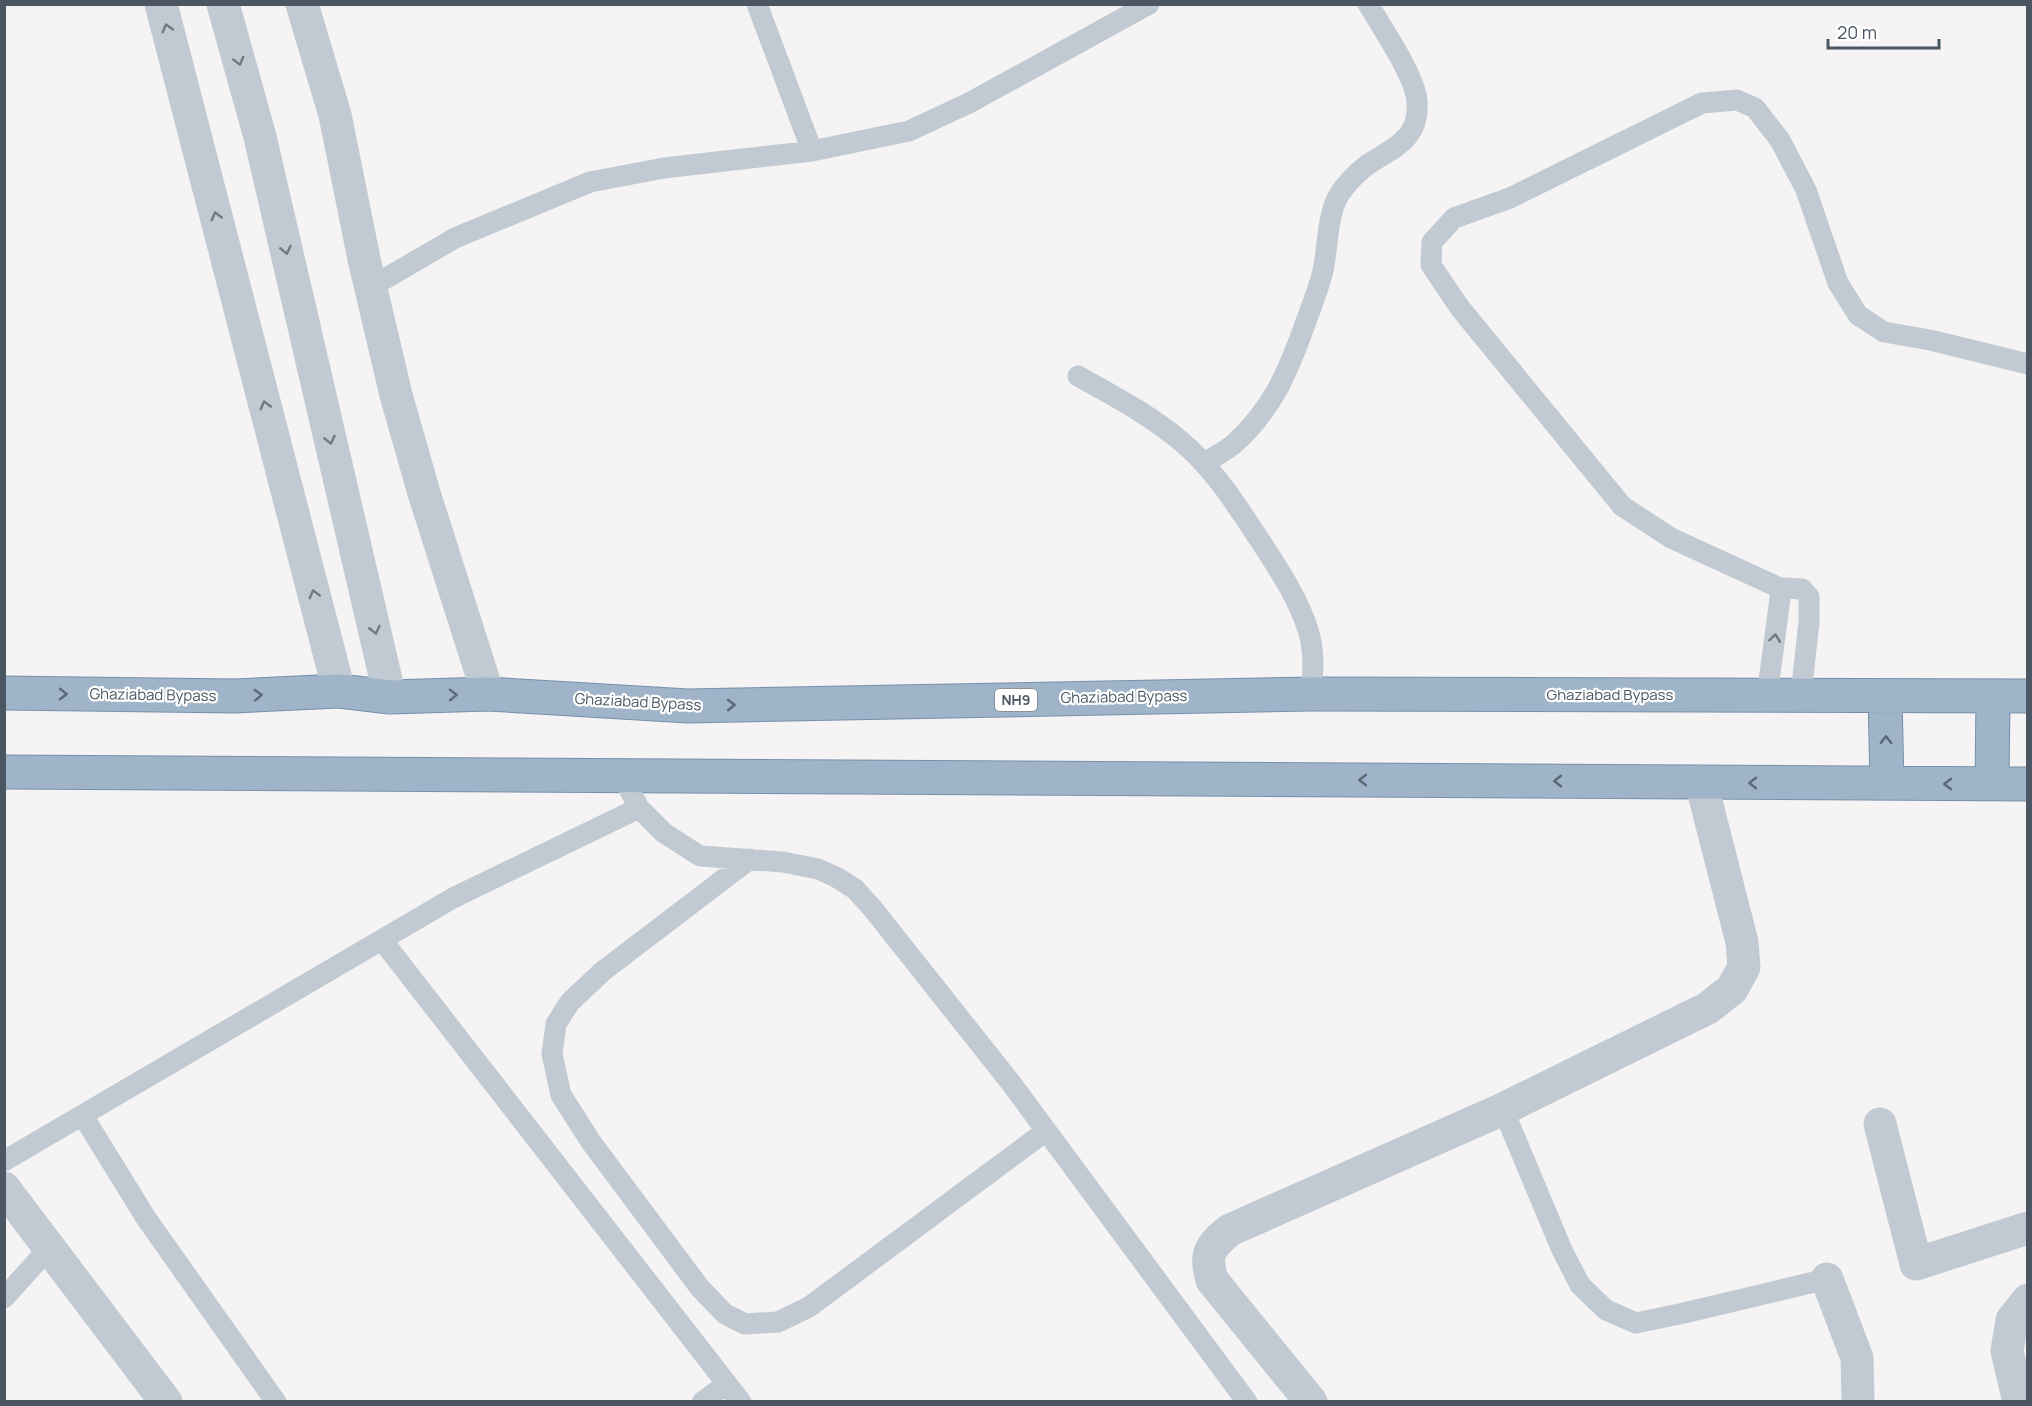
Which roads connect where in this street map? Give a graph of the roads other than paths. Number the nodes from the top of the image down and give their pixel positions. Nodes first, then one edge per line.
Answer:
1 (161, 4) edge
2 (223, 4) edge
3 (302, 4) edge
4 (757, 4) edge
5 (1149, 4) edge
6 (1368, 4) edge
7 (812, 151) junction
8 (371, 287) junction
9 (2028, 364) edge
10 (1078, 376) dead end
11 (1204, 463) junction
12 (1782, 589) junction
13 (339, 691) junction
14 (4, 693) edge
15 (488, 694) junction
16 (1311, 694) junction
17 (1801, 694) junction
18 (1767, 696) junction
19 (1885, 696) junction
20 (1993, 696) junction
21 (2028, 696) edge
22 (390, 697) junction
23 (4, 772) edge
24 (622, 775) junction
25 (1701, 782) junction
26 (1887, 783) junction
27 (1992, 784) junction
28 (2028, 784) edge
29 (639, 808) junction
30 (750, 859) junction
31 (382, 940) junction
32 (1503, 1109) junction
33 (82, 1116) junction
34 (1880, 1124) dead end
35 (1046, 1131) junction
36 (4, 1161) edge
37 (4, 1188) edge
38 (2028, 1228) edge
39 (50, 1247) junction
40 (1827, 1279) joint
41 (4, 1298) edge
42 (2028, 1300) edge
43 (727, 1384) junction
44 (166, 1401) edge
45 (276, 1401) edge
46 (702, 1401) edge
47 (741, 1401) edge
48 (1248, 1401) edge
49 (1311, 1401) edge
50 (1858, 1401) edge
51 (2019, 1401) edge

13 -> 1 street
2 -> 22 street
3 - 8 street
4 - 7 lane
5 - 7 lane
6 - 11 lane
7 - 8 lane
8 - 15 street
9 - 12 lane
10 - 11 lane
11 - 16 lane
12 - 17 lane
18 -> 12 lane
14 -> 13 highway, Ghaziabad Bypass / NH9
13 - 22 highway, Ghaziabad Bypass / NH9
15 -> 16 highway, Ghaziabad Bypass / NH9
22 -> 15 highway, Ghaziabad Bypass / NH9
16 - 18 highway, Ghaziabad Bypass / NH9
17 - 18 highway, Ghaziabad Bypass / NH9
17 - 19 highway, Ghaziabad Bypass / NH9
19 - 20 highway, Ghaziabad Bypass / NH9
26 -> 19 highway
20 - 21 highway, Ghaziabad Bypass / NH9
20 - 27 highway
23 - 24 highway
25 -> 24 highway
24 - 29 lane
26 -> 25 highway
25 - 32 street
27 -> 26 highway
27 - 28 highway
29 - 30 lane
29 - 31 lane
30 - 35 lane
30 - 35 lane
31 - 33 lane
31 - 43 lane
32 - 40 lane
32 - 49 street
33 - 36 lane
33 - 45 lane
34 - 38 street
35 - 48 lane
37 - 39 street
39 - 41 lane
39 - 44 street
40 - 50 street
42 - 51 street
43 - 46 lane
43 - 47 lane

